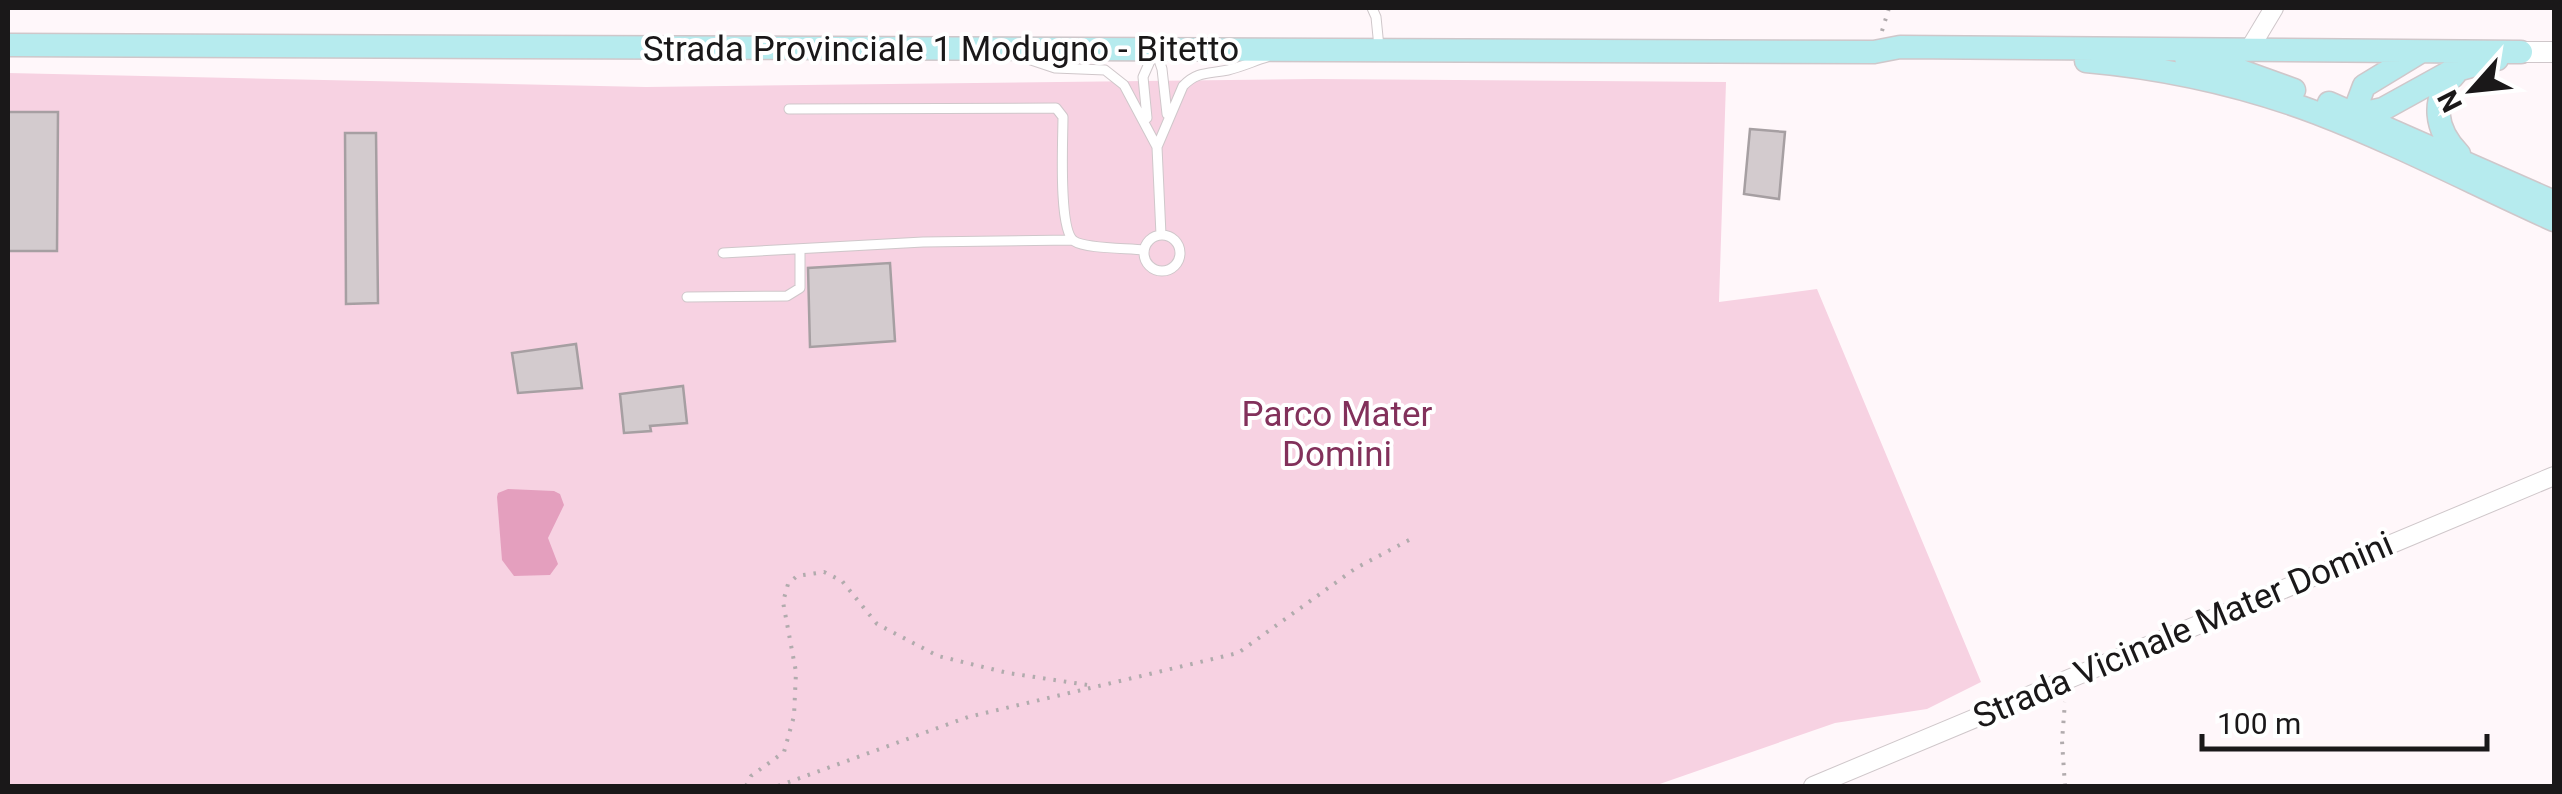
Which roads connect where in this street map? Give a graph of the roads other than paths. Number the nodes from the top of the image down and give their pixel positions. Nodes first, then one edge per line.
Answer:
1 (1372, 8) edge
2 (2274, 8) edge
3 (8, 44) edge
4 (2250, 48) junction
5 (1156, 49) junction
6 (1001, 50) junction
7 (1288, 50) junction
8 (1379, 50) junction
9 (2423, 50) junction
10 (2521, 52) junction
11 (2554, 52) edge
12 (2121, 56) junction
13 (2470, 66) junction
14 (788, 109) dead end
15 (1166, 122) junction
16 (1148, 124) junction
17 (2362, 125) junction
18 (1157, 147) junction
19 (2469, 163) junction
20 (2554, 202) edge
21 (2554, 220) edge
22 (1161, 234) junction
23 (1072, 240) junction
24 (800, 249) junction
25 (1144, 250) junction
26 (723, 253) dead end
27 (688, 297) dead end
28 (2554, 476) edge
29 (1813, 786) edge

1 - 8 lane
2 - 4 street
3 - 6 main road, Strada Provinciale 1 Modugno - Bitetto
4 - 9 main road
4 - 12 main road
5 - 6 main road, Strada Provinciale 1 Modugno - Bitetto
5 - 7 main road, Strada Provinciale 1 Modugno - Bitetto
5 - 15 lane
5 - 16 lane
6 - 16 lane
7 - 8 main road, Strada Provinciale 1 Modugno - Bitetto
7 - 15 lane
8 - 12 main road, Strada Provinciale 1 Modugno - Bitetto
9 - 10 main road
9 - 17 main road
10 - 11 street
10 - 13 main road
12 - 17 main road
12 - 17 main road
13 - 17 main road
13 - 19 main road
14 - 23 lane
15 - 18 lane
16 - 18 lane
17 - 19 main road
17 - 21 main road
18 - 22 lane
19 - 20 main road
22 - 25 lane
22 - 25 lane
23 - 24 lane
23 - 25 lane
24 - 26 lane
24 - 27 lane
28 - 29 street, Strada Vicinale Mater Domini

